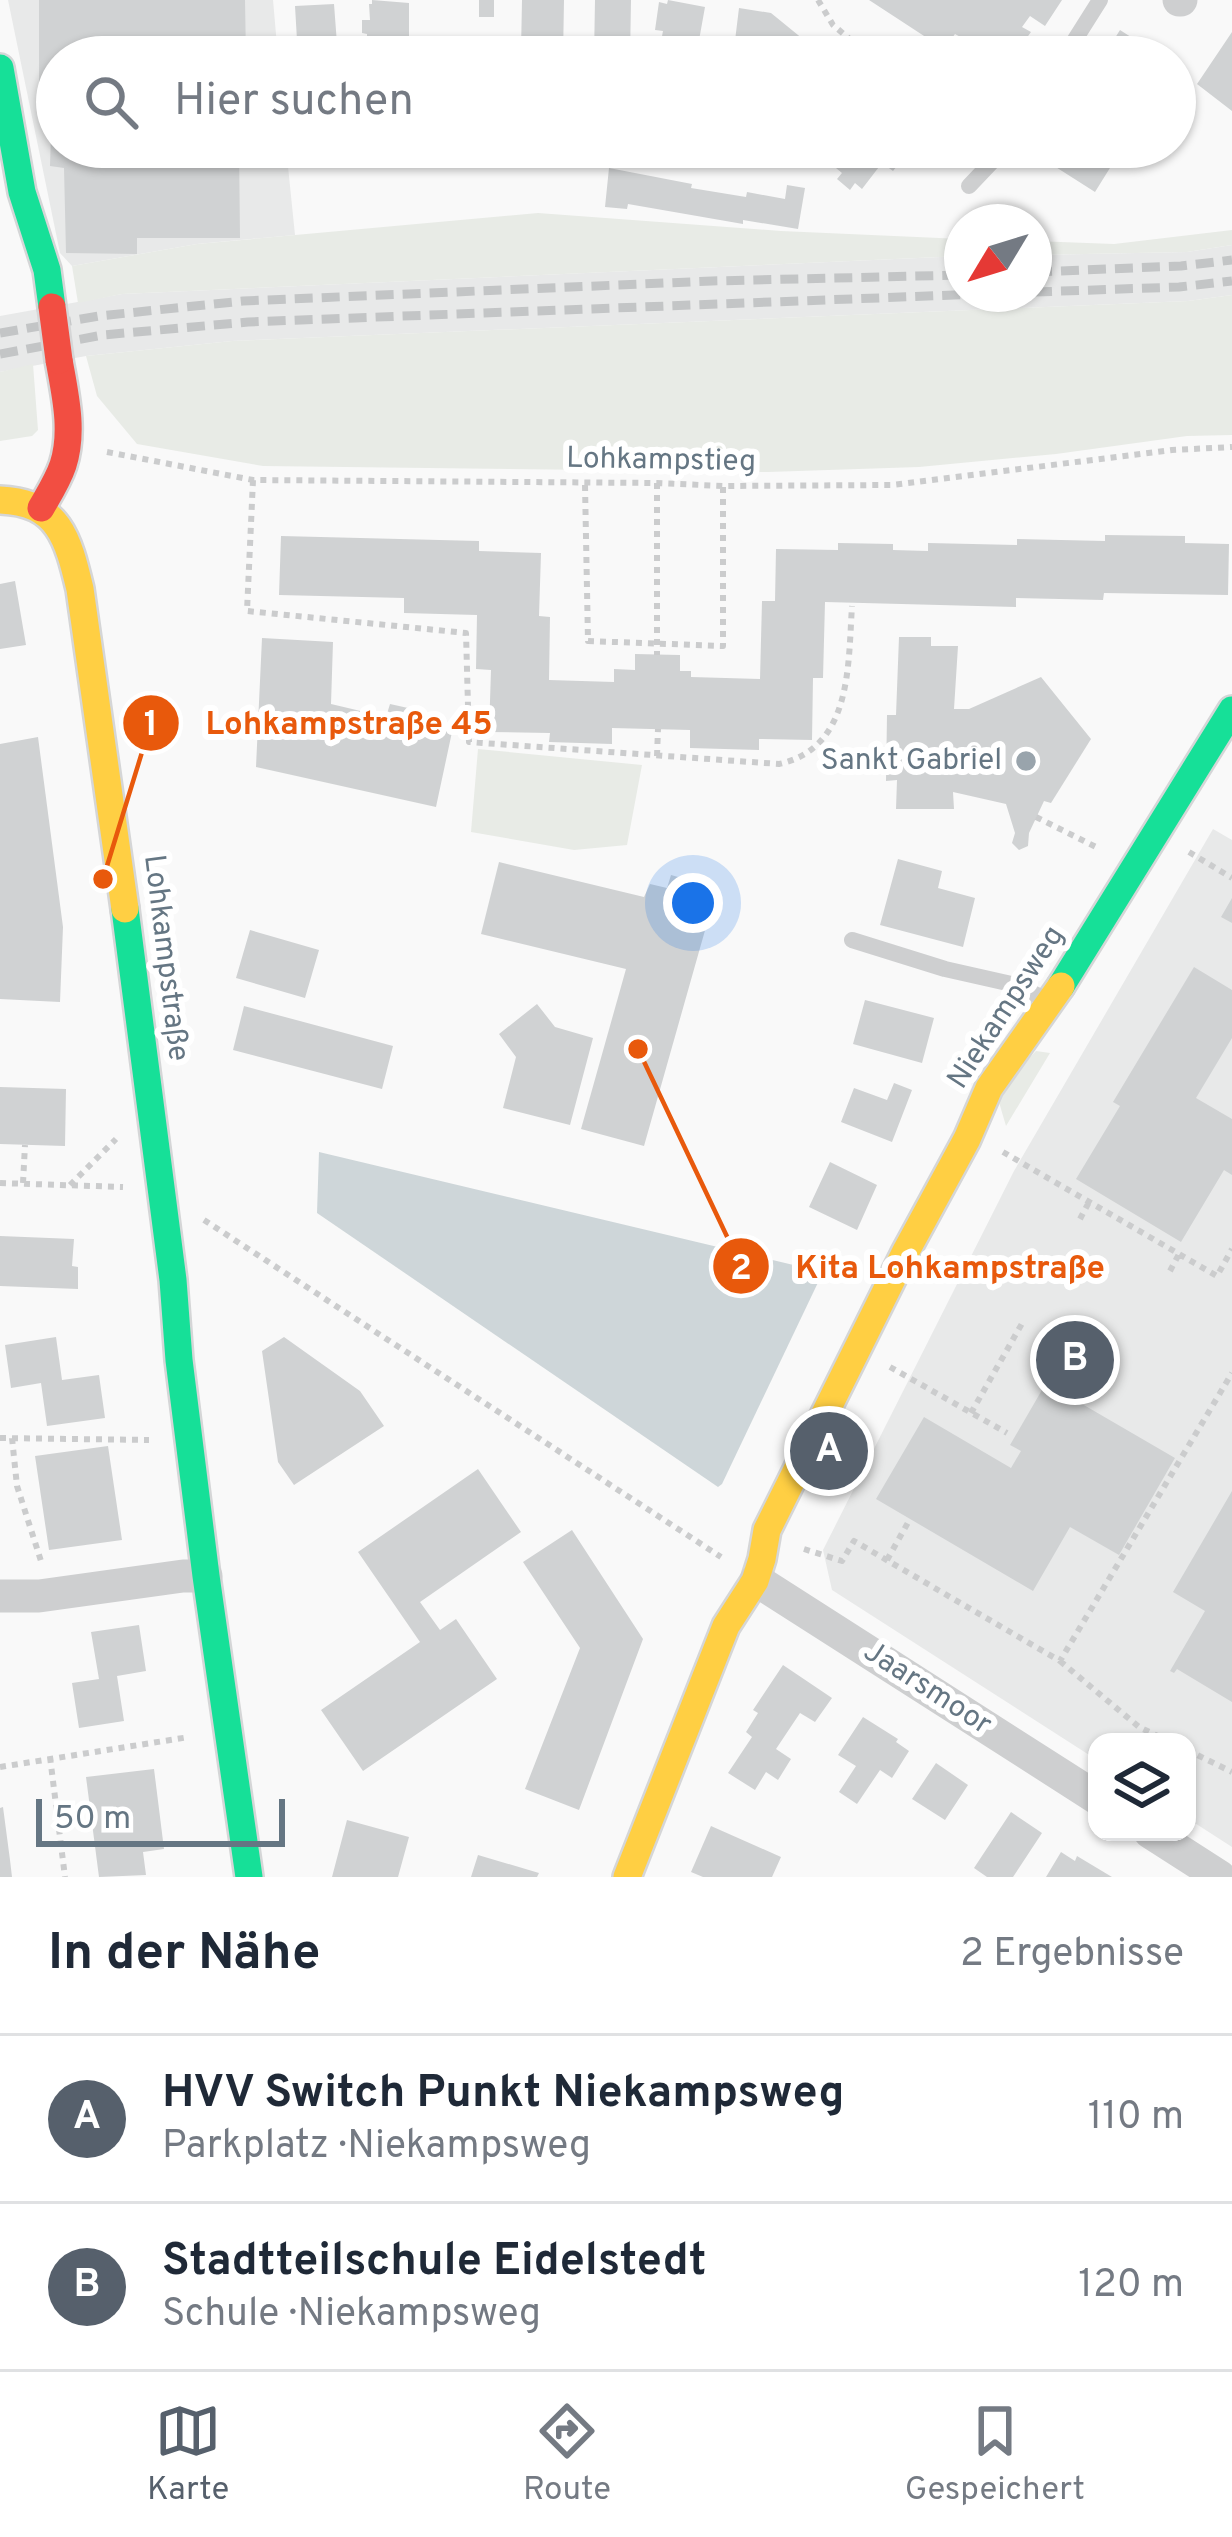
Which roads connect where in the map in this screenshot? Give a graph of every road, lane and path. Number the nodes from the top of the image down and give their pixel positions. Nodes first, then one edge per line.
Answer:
1 (818, 0) edge
2 (1100, 0) edge
3 (846, 36) edge
4 (1077, 36) edge
5 (0, 68) edge
6 (986, 168) edge
7 (969, 186) dead end
8 (1232, 447) edge
9 (91, 449) dead end
10 (254, 481) junction
11 (657, 483) junction
12 (585, 484) junction
13 (723, 486) junction
14 (0, 500) edge
15 (41, 508) junction
16 (852, 606) dead end
17 (656, 650) junction
18 (1232, 710) edge
19 (658, 729) dead end
20 (657, 756) junction
21 (1036, 817) dead end
22 (1097, 848) dead end
23 (1188, 851) dead end
24 (1232, 878) edge
25 (852, 940) dead end
26 (1051, 1002) junction
27 (123, 1132) dead end
28 (25, 1144) dead end
29 (1003, 1152) dead end
30 (0, 1183) edge
31 (23, 1184) junction
32 (70, 1185) junction
33 (130, 1187) dead end
34 (1089, 1202) junction
35 (192, 1212) dead end
36 (1080, 1219) dead end
37 (1232, 1249) edge
38 (1179, 1254) junction
39 (1170, 1271) dead end
40 (1024, 1320) dead end
41 (887, 1365) dead end
42 (1232, 1372) edge
43 (971, 1413) junction
44 (1007, 1432) dead end
45 (0, 1438) edge
46 (12, 1438) junction
47 (165, 1440) dead end
48 (910, 1520) dead end
49 (801, 1548) dead end
50 (886, 1560) junction
51 (41, 1562) dead end
52 (744, 1572) junction
53 (206, 1576) junction
54 (0, 1596) edge
55 (1060, 1661) junction
56 (228, 1731) junction
57 (1151, 1733) edge
58 (1196, 1754) edge
59 (50, 1756) junction
60 (0, 1766) edge
61 (1232, 1772) edge
62 (1088, 1792) edge
63 (1161, 1841) edge
64 (1200, 1872) edge
65 (65, 1877) edge
66 (249, 1877) edge
67 (627, 1877) edge

1 - 3 path
2 - 4 lane
5 - 15 street, bridge
6 - 7 lane
8 - 13 path, Lohkampstieg
9 - 10 path, Lohkampstieg
10 - 12 path, Lohkampstieg
10 - 20 path
11 - 12 path, Lohkampstieg
11 - 13 path, Lohkampstieg
11 - 17 path
12 - 17 path
13 - 17 path
14 - 15 street
15 - 53 street, Lohkampstraße
16 - 20 path
18 - 26 street, Niekampsweg
19 - 20 path
21 - 22 path
23 - 24 path
25 - 26 lane
26 - 52 street, Niekampsweg
27 - 32 path
28 - 31 path
29 - 34 path
30 - 31 path
31 - 32 path
32 - 33 path
34 - 36 path
34 - 38 path
35 - 52 path
37 - 38 path
38 - 39 path
40 - 43 path
41 - 43 path
42 - 55 path
43 - 44 path
45 - 46 path
46 - 47 path
46 - 51 path
48 - 50 path
49 - 50 path
50 - 55 path
52 - 62 street, Jaarsmoor
52 - 67 street, Niekampsweg
53 - 54 street
53 - 56 street, Lohkampstraße
55 - 57 path
56 - 59 path
56 - 66 street, Lohkampstraße
58 - 61 path
59 - 60 path
59 - 65 path
63 - 64 street

